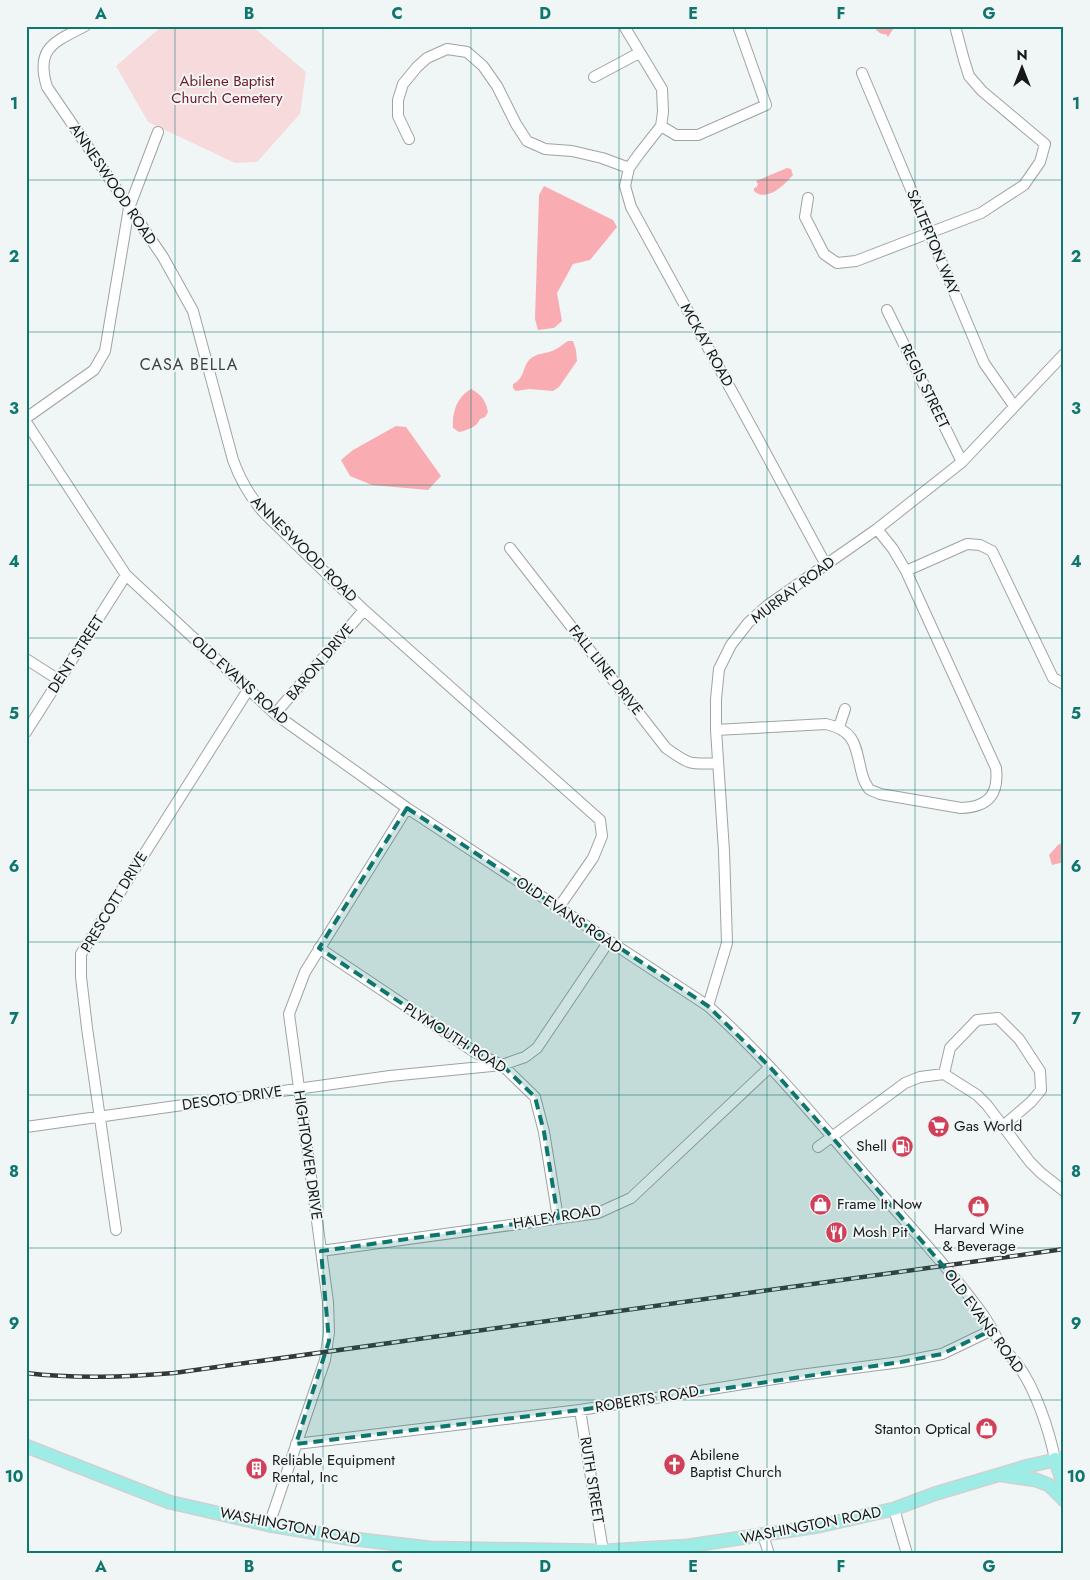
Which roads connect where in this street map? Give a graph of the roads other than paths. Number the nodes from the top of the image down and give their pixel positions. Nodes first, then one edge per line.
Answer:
1 (85, 26) edge
2 (624, 26) edge
3 (738, 26) edge
4 (955, 26) edge
5 (639, 53) junction
6 (862, 73) dead end
7 (594, 77) dead end
8 (661, 126) junction
9 (158, 132) dead end
10 (409, 139) dead end
11 (629, 168) junction
12 (808, 198) dead end
13 (129, 208) junction
14 (929, 232) junction
15 (887, 310) dead end
16 (1064, 354) edge
17 (1014, 406) junction
18 (26, 418) edge
19 (26, 422) edge
20 (962, 462) junction
21 (877, 529) junction
22 (510, 548) dead end
23 (826, 565) junction
24 (906, 572) junction
25 (126, 576) junction
26 (364, 610) junction
27 (26, 659) edge
28 (59, 680) junction
29 (1064, 684) edge
30 (248, 690) junction
31 (845, 709) dead end
32 (275, 714) junction
33 (839, 727) junction
34 (716, 730) junction
35 (26, 732) edge
36 (718, 763) junction
37 (407, 808) junction
38 (559, 907) junction
39 (609, 941) junction
40 (319, 948) junction
41 (708, 1006) junction
42 (502, 1065) junction
43 (770, 1067) junction
44 (944, 1074) junction
45 (299, 1089) junction
46 (99, 1117) junction
47 (1003, 1126) junction
48 (26, 1127) edge
49 (832, 1136) junction
50 (818, 1147) dead end
51 (1064, 1191) edge
52 (558, 1218) junction
53 (116, 1230) dead end
54 (321, 1251) junction
55 (992, 1330) junction
56 (580, 1410) junction
57 (296, 1444) junction
58 (26, 1446) edge
59 (1059, 1458) edge
60 (999, 1474) junction
61 (1064, 1486) edge
62 (1064, 1500) edge
63 (894, 1509) junction
64 (269, 1525) junction
65 (763, 1535) junction
66 (603, 1552) edge
67 (769, 1554) edge
68 (907, 1554) edge

1 - 13 street, ANNESWOOD ROAD
2 - 5 street
3 - 8 street
4 - 14 street
5 - 7 street
5 - 8 street
6 - 14 street, SALTERTON WAY
8 - 11 street
9 - 13 street
10 - 11 street
11 - 23 street, MCKAY ROAD
12 - 14 street
13 - 18 street
13 - 26 street, ANNESWOOD ROAD
14 - 17 street, SALTERTON WAY
15 - 20 street, REGIS STREET
16 - 17 street, MURRAY ROAD
17 - 20 street, MURRAY ROAD
19 - 25 street, OLD EVANS ROAD
20 - 21 street, MURRAY ROAD
21 - 23 street, MURRAY ROAD
21 - 24 street
22 - 36 street, FALL LINE DRIVE
23 - 34 street, MURRAY ROAD
24 - 29 street
24 - 33 street
25 - 28 street, DENT STREET
25 - 30 street, OLD EVANS ROAD
26 - 32 street, BARON DRIVE
26 - 38 street, ANNESWOOD ROAD
27 - 28 street
28 - 35 street, DENT STREET
30 - 32 street, OLD EVANS ROAD
30 - 46 street, PRESCOTT DRIVE
31 - 33 street
32 - 37 street, OLD EVANS ROAD
33 - 34 street
34 - 36 street, MURRAY ROAD
36 - 41 street, MURRAY ROAD
37 - 38 street, OLD EVANS ROAD
37 - 40 street, HIGHTOWER DRIVE
38 - 39 street, OLD EVANS ROAD
39 - 41 street, OLD EVANS ROAD
39 - 42 street, DESOTO DRIVE
40 - 42 street, PLYMOUTH ROAD
40 - 45 street, HIGHTOWER DRIVE
41 - 43 street, OLD EVANS ROAD
42 - 45 street, DESOTO DRIVE
42 - 52 street, PLYMOUTH ROAD
43 - 49 street, OLD EVANS ROAD
43 - 52 street, HALEY ROAD
44 - 47 street
44 - 47 street
44 - 49 street
45 - 46 street, DESOTO DRIVE
45 - 54 street, HIGHTOWER DRIVE
46 - 48 street, DESOTO DRIVE
46 - 53 street, PRESCOTT DRIVE
47 - 51 street
49 - 50 street
49 - 55 street, OLD EVANS ROAD
52 - 54 street, HALEY ROAD
54 - 57 street, HIGHTOWER DRIVE
55 - 56 street, ROBERTS ROAD
55 - 59 street, OLD EVANS ROAD
56 - 57 street, ROBERTS ROAD
56 - 66 street, RUTH STREET
57 - 64 street, HIGHTOWER DRIVE
58 - 64 main road, WASHINGTON ROAD
59 - 60 main road, WASHINGTON ROAD
59 - 61 main road
60 - 62 main road
60 - 63 main road, WASHINGTON ROAD
63 - 65 main road, WASHINGTON ROAD
63 - 68 street
64 - 66 main road, WASHINGTON ROAD
65 - 66 main road, WASHINGTON ROAD
65 - 67 street

